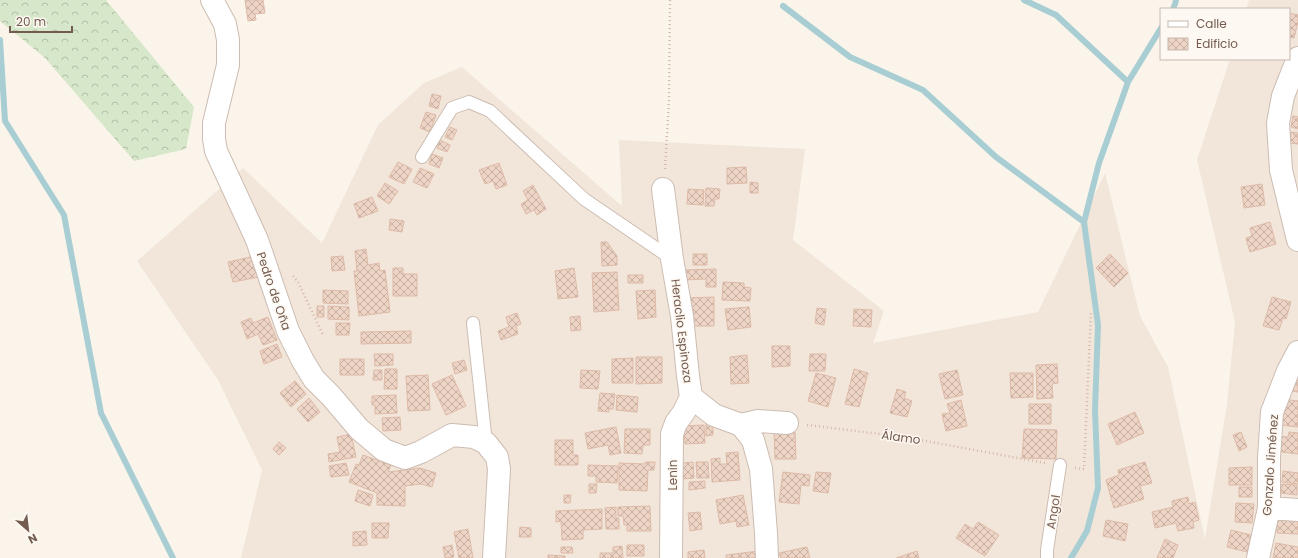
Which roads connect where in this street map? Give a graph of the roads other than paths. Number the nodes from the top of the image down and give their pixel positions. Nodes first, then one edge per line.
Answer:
1 (212, 0) edge
2 (1298, 58) edge
3 (422, 157) dead end
4 (663, 189) road end
5 (1298, 240) edge
6 (672, 259) junction
7 (473, 323) dead end
8 (1298, 352) edge
9 (691, 397) junction
10 (787, 423) road end
11 (741, 425) junction
12 (486, 443) junction
13 (1060, 465) road end
14 (1269, 508) junction
15 (1298, 510) edge
16 (494, 558) edge
17 (671, 558) edge
18 (767, 558) edge
19 (1047, 558) edge
20 (1258, 558) edge

1 - 12 street, Pedro de Oña
2 - 5 street
3 - 6 lane
4 - 6 street, Heraclio Espinoza
6 - 9 street, Heraclio Espinoza
7 - 12 lane
8 - 14 street, Gonzalo Jiménez
9 - 11 street, Heraclio Espinoza
9 - 17 street, Lenin
10 - 11 street
11 - 18 street
12 - 16 street
13 - 19 lane, Angol
14 - 15 street
14 - 20 street, Gonzalo Jiménez

